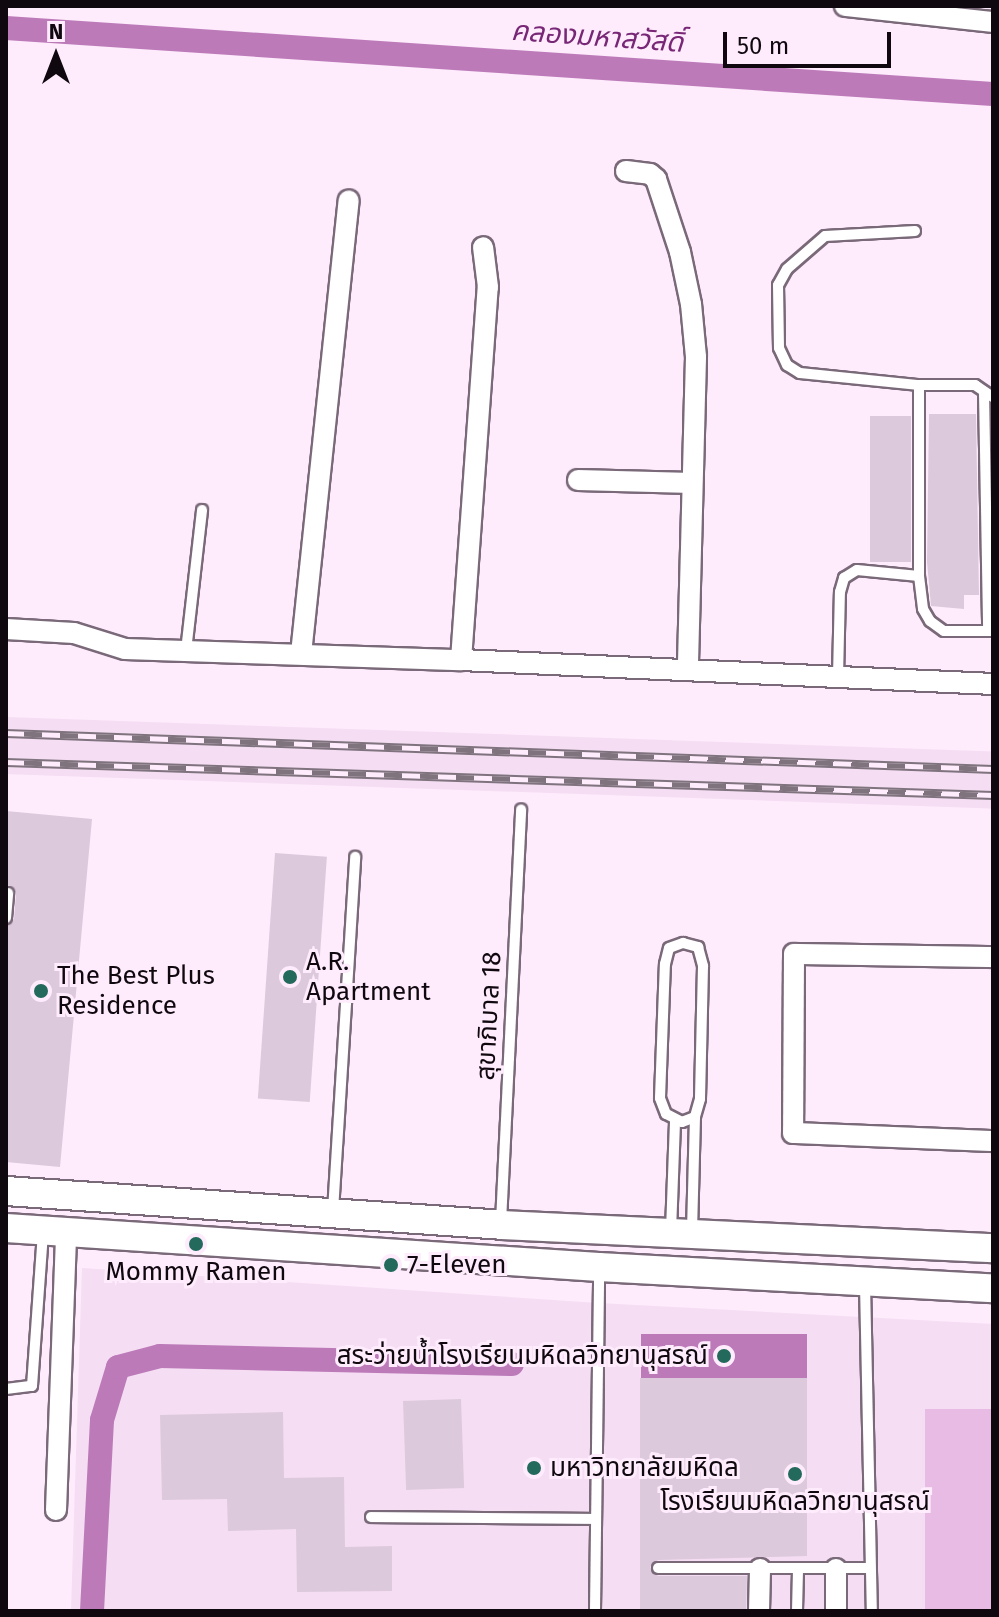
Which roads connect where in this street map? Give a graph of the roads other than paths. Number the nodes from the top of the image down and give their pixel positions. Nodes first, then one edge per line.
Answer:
1 (845, 6) edge
2 (993, 22) edge
3 (626, 171) dead end
4 (349, 201) dead end
5 (915, 231) dead end
6 (483, 247) dead end
7 (919, 385) junction
8 (988, 395) edge
9 (578, 480) dead end
10 (692, 483) junction
11 (202, 510) dead end
12 (919, 576) junction
13 (6, 629) edge
14 (990, 631) edge
15 (186, 651) junction
16 (301, 654) junction
17 (461, 660) junction
18 (688, 670) junction
19 (838, 677) junction
20 (993, 684) edge
21 (521, 809) dead end
22 (355, 857) dead end
23 (8, 893) edge
24 (6, 918) edge
25 (993, 957) edge
26 (695, 1117) junction
27 (675, 1120) junction
28 (993, 1141) edge
29 (6, 1191) edge
30 (333, 1215) junction
31 (501, 1225) junction
32 (6, 1228) edge
33 (54, 1232) junction
34 (681, 1234) junction
35 (993, 1248) edge
36 (599, 1267) junction
37 (865, 1282) junction
38 (993, 1288) edge
39 (6, 1389) edge
40 (56, 1510) dead end
41 (371, 1517) dead end
42 (596, 1519) junction
43 (658, 1568) dead end
44 (870, 1568) junction
45 (760, 1569) junction
46 (836, 1569) junction
47 (798, 1570) junction
48 (595, 1611) edge
49 (759, 1611) edge
50 (797, 1611) edge
51 (836, 1611) edge
52 (872, 1611) edge

1 - 2 street
3 - 10 street
4 - 16 street
5 - 7 lane
6 - 17 street
7 - 8 lane
7 - 12 lane
8 - 14 lane
9 - 10 street
10 - 18 street
11 - 15 lane
12 - 14 lane
12 - 19 lane
13 - 15 street
15 - 16 street
16 - 17 street
17 - 18 street
18 - 19 street
19 - 20 street
21 - 31 lane, สุขาภิบาล 18
22 - 30 lane
23 - 24 lane
25 - 28 street
26 - 27 lane
26 - 27 lane
26 - 34 lane
27 - 34 lane
29 - 30 main road
30 - 31 main road
31 - 34 main road
32 - 33 main road
33 - 36 main road
33 - 39 lane
33 - 40 street
34 - 35 main road
36 - 37 main road
36 - 42 lane
37 - 38 main road
37 - 44 lane
41 - 42 lane
42 - 48 lane
43 - 45 lane
44 - 46 lane
44 - 52 lane
45 - 47 lane
45 - 49 street
46 - 47 lane
46 - 51 street
47 - 50 lane

